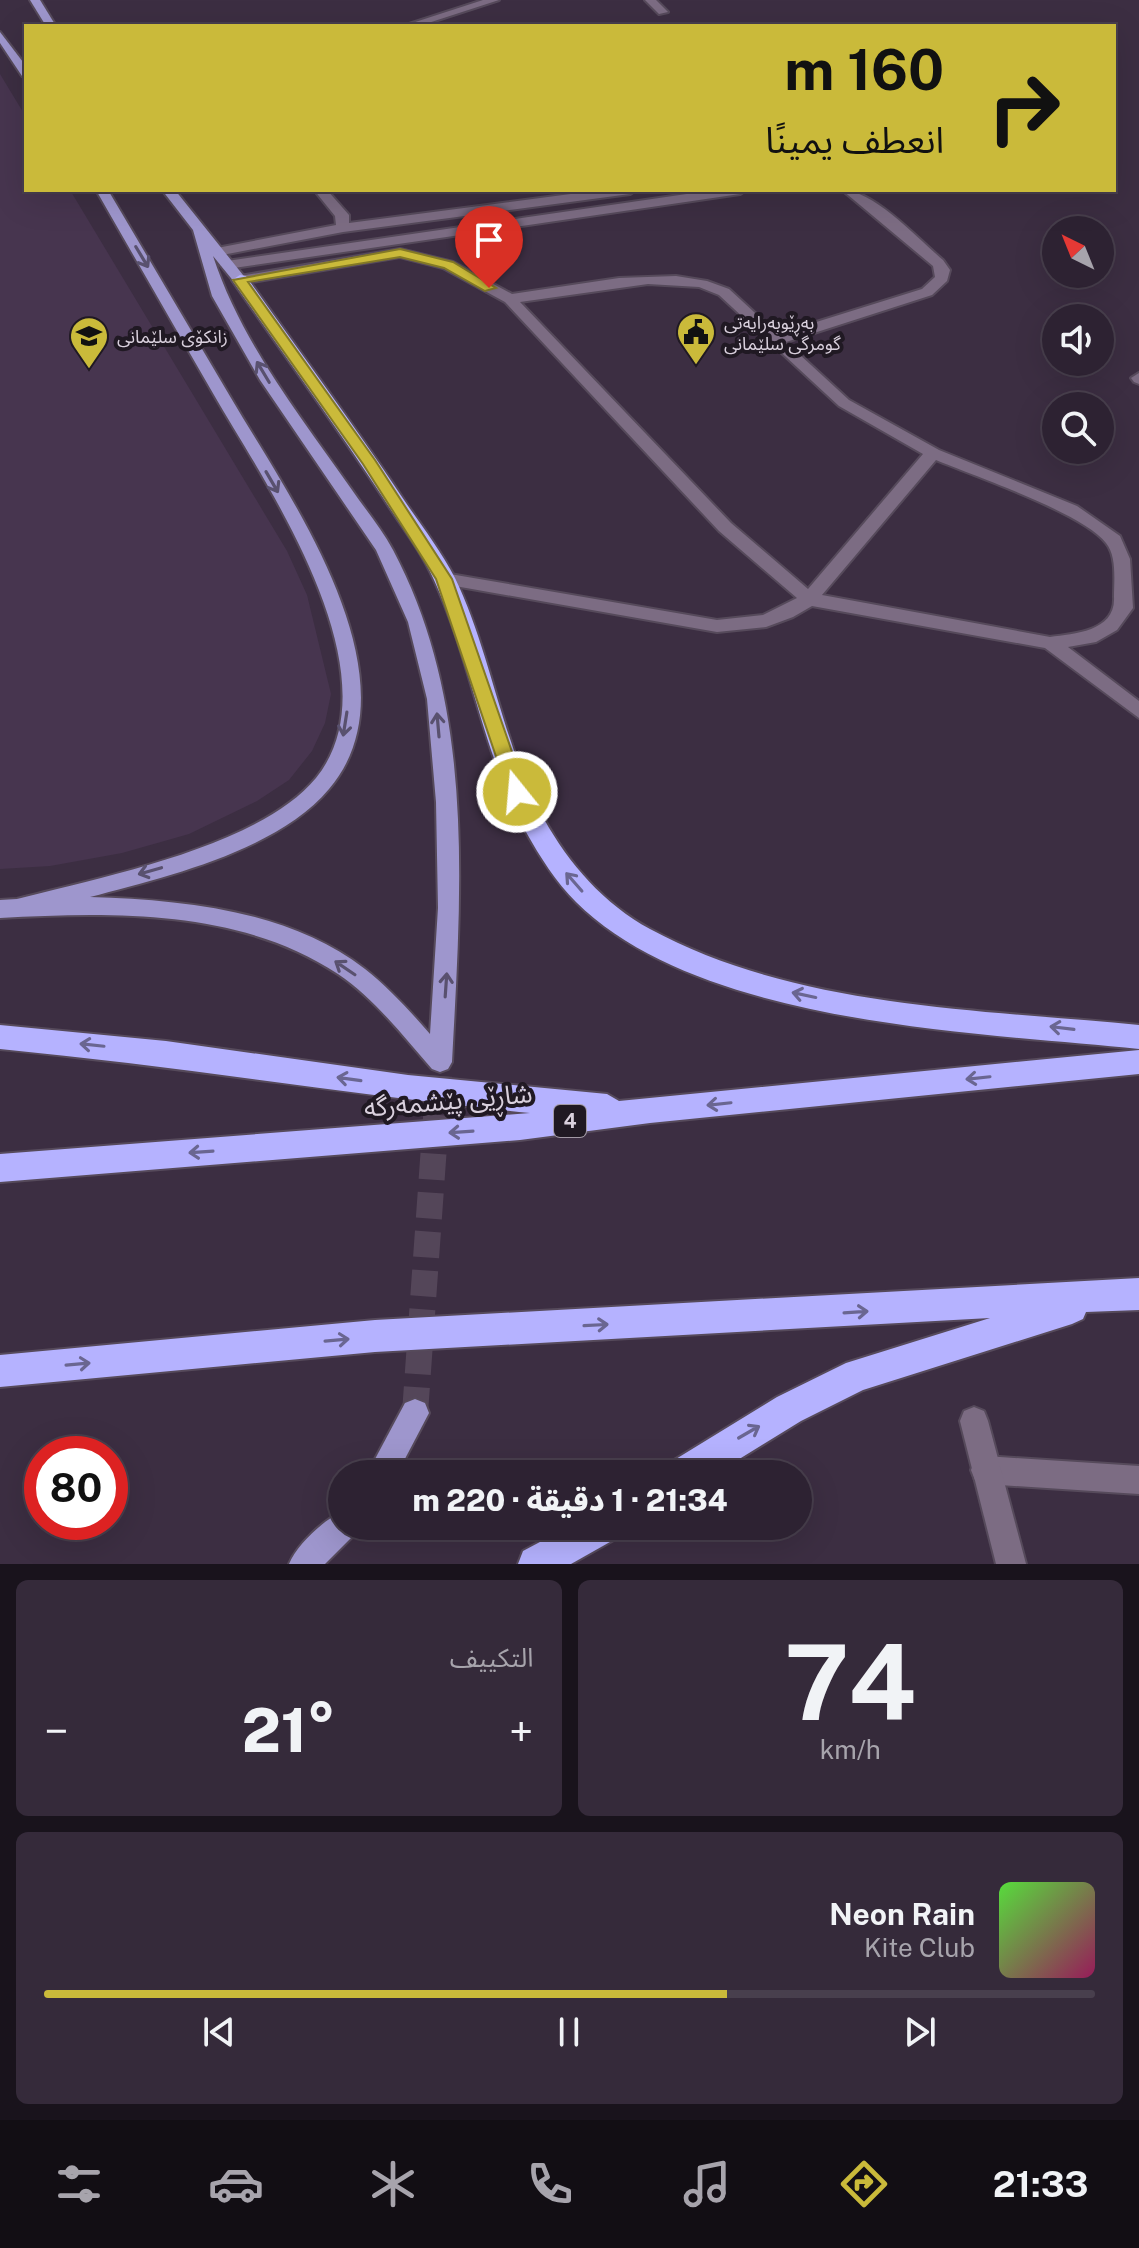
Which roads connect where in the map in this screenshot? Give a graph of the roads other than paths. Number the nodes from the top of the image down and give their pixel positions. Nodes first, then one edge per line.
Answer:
1 (494, 0) edge
2 (650, 0) edge
3 (39, 2) edge
4 (663, 12) dead end
5 (50, 24) edge
6 (415, 24) edge
7 (0, 35) edge
8 (24, 71) edge
9 (103, 192) edge
10 (170, 192) edge
11 (322, 192) edge
12 (615, 192) edge
13 (728, 192) edge
14 (851, 192) edge
15 (343, 228) junction
16 (199, 231) junction
17 (217, 252) junction
18 (233, 272) junction
19 (510, 299) junction
20 (776, 340) junction
21 (933, 453) junction
22 (1130, 557) edge
23 (444, 579) junction
24 (809, 599) junction
25 (1050, 643) junction
26 (1139, 711) edge
27 (9, 908) edge
28 (0, 1037) edge
29 (1139, 1037) edge
30 (1139, 1062) edge
31 (650, 1110) junction
32 (0, 1168) edge
33 (1128, 1295) edge
34 (0, 1371) edge
35 (415, 1413) tunnel mouth
36 (974, 1421) dead end
37 (389, 1460) edge
38 (706, 1460) edge
39 (985, 1470) junction
40 (1139, 1480) edge
41 (329, 1540) edge
42 (580, 1540) edge
43 (304, 1564) edge
44 (536, 1564) edge
45 (1011, 1564) edge

1 - 6 street
2 - 4 street
3 - 5 main road
7 - 8 main road
9 -> 27 main road
10 - 16 main road
11 - 15 street
12 - 15 street
13 - 18 street
14 - 20 street
15 - 17 street
16 - 17 main road
16 - 27 main road
17 - 18 main road
18 - 19 street
18 - 23 highway
19 - 20 street
19 - 24 street
20 - 21 street
21 - 22 street
21 - 24 street
22 - 25 street
23 - 24 street
29 -> 23 highway
24 - 25 street
25 - 26 street
31 -> 28 highway
30 -> 31 highway, شاڕێی پێشمەرگە / 4
31 -> 32 highway, شاڕێی پێشمەرگە / 4
34 -> 33 highway
38 -> 33 highway
35 - 37 main road
36 - 39 street
39 - 40 street
39 - 45 street
41 - 43 main road
42 - 44 highway

